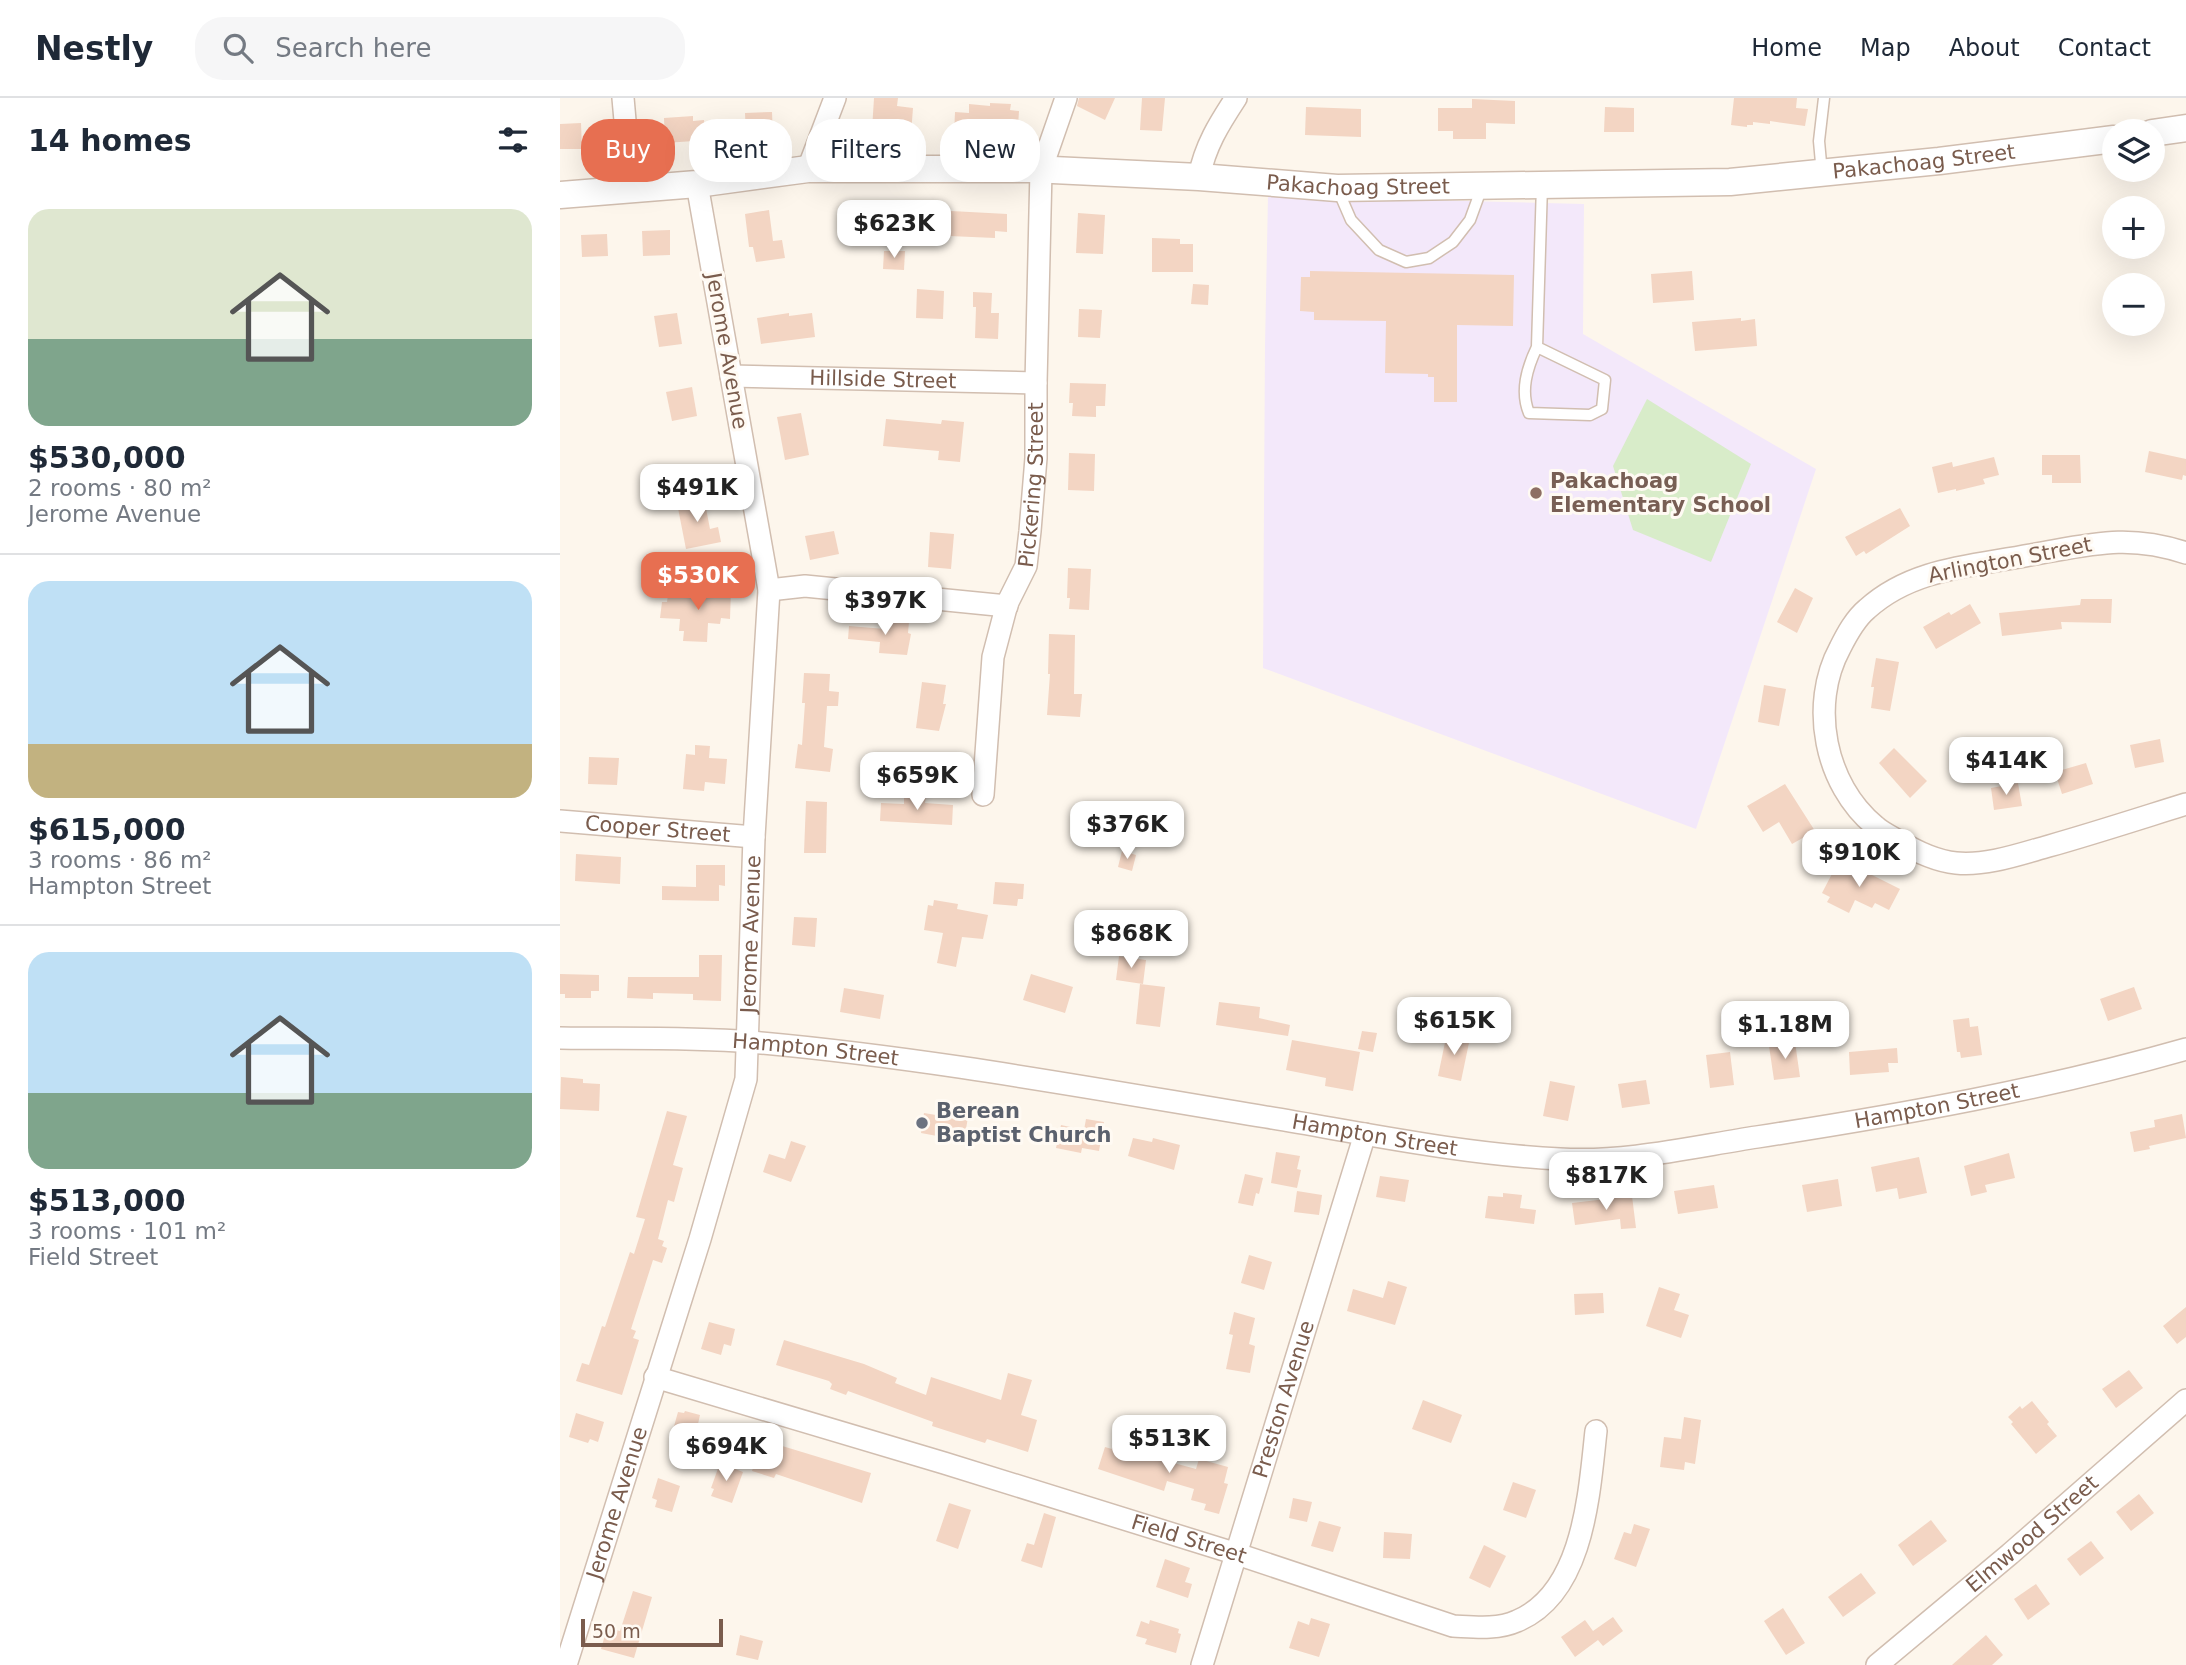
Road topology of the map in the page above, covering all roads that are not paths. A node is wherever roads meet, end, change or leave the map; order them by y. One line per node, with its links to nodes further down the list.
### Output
1 (623, 98): 18 (street)
2 (835, 98): 6 (street)
3 (1066, 98): 12 (street, Pickering Street)
4 (1236, 98): 14 (street)
5 (1824, 98): 13 (lane)
6 (827, 119)
7 (2186, 128): 8 (street)
8 (2165, 131)
9 (2102, 140): 13 (street, Pakachoag Street)
10 (806, 169): 15 (street, Pakachoag Street)
11 (926, 170): 12 (street, Pakachoag Street)
12 (1041, 170): 14 (street, Pakachoag Street); 23 (street, Pickering Street)
13 (1822, 174): 16 (street, Pakachoag Street)
14 (1199, 177): 19 (street, Pakachoag Street)
15 (698, 184): 18 (street, Pakachoag Street); 22 (street, Jerome Avenue)
16 (1542, 185): 17 (street, Pakachoag Street); 21 (lane)
17 (1482, 186): 19 (street, Pakachoag Street); 19 (lane)
18 (631, 188): 20 (street, Pakachoag Street)
19 (1337, 188)
20 (560, 195)
21 (1537, 347): 21 (lane)
22 (731, 376): 23 (street, Hillside Street); 25 (street, Jerome Avenue)
23 (1036, 383): 26 (street, Pickering Street)
24 (2186, 553): 28 (street, Arlington Street)
25 (769, 590): 26 (street); 30 (street, Jerome Avenue)
26 (1007, 606): 27 (street, Pickering Street)
27 (983, 795)
28 (2186, 804)
29 (560, 821): 30 (street, Cooper Street)
30 (754, 837): 32 (street, Jerome Avenue)
31 (560, 1038): 32 (street, Hampton Street)
32 (748, 1042): 34 (street, Hampton Street); 35 (street, Jerome Avenue)
33 (2186, 1049): 34 (street, Hampton Street)
34 (1365, 1134): 38 (street, Preston Avenue)
35 (655, 1377): 38 (street, Field Street); 39 (street, Jerome Avenue)
36 (2186, 1400): 41 (street, Elmwood Street)
37 (1596, 1432): 38 (street, Field Street)
38 (1237, 1554): 40 (street, Preston Avenue)
39 (566, 1665)
40 (1202, 1665)
41 (1877, 1665)

